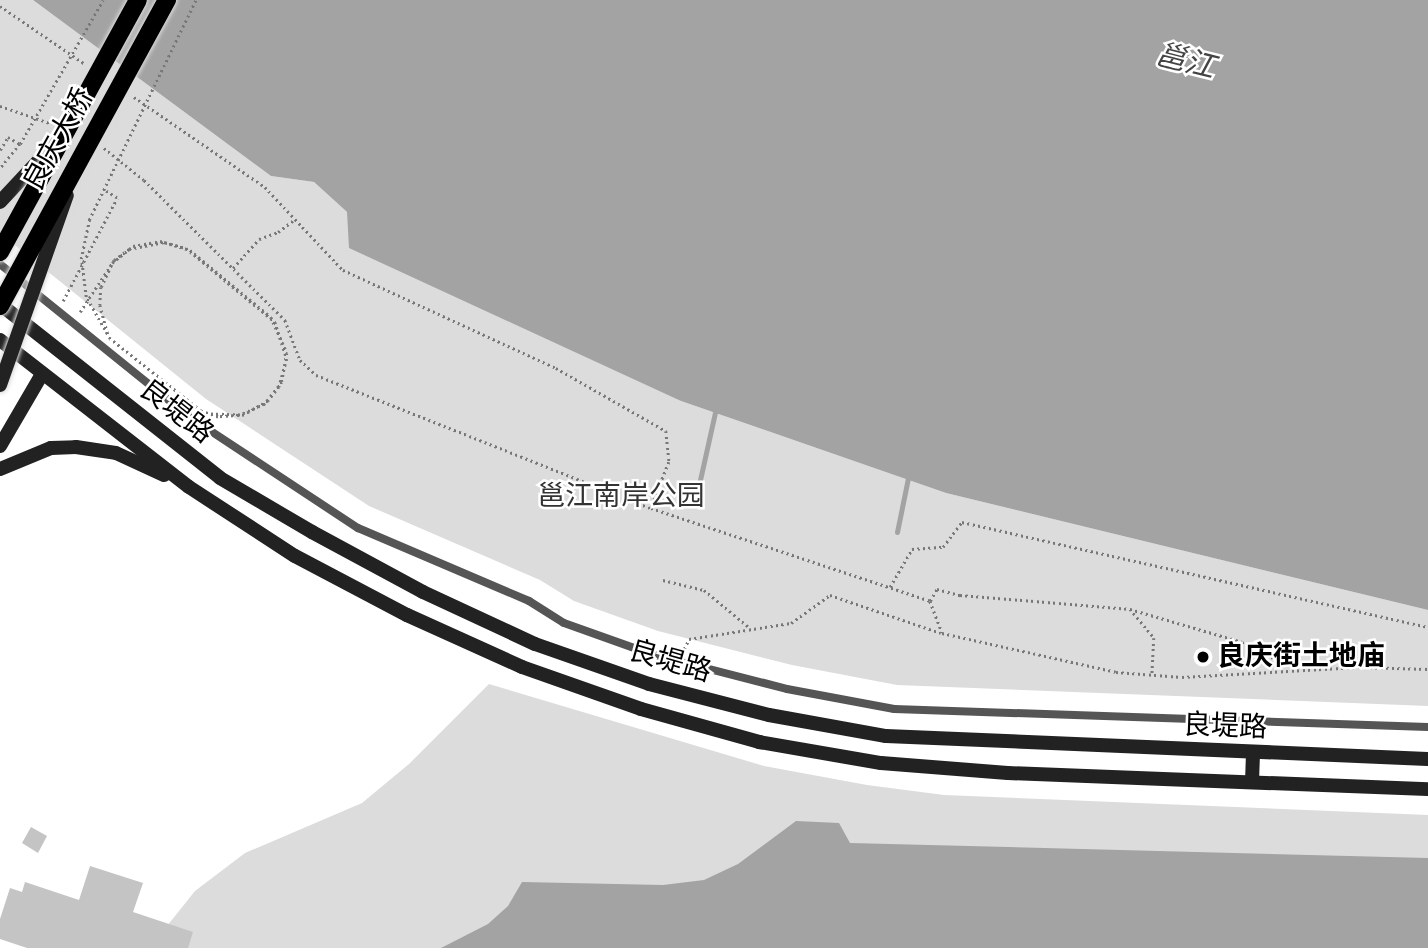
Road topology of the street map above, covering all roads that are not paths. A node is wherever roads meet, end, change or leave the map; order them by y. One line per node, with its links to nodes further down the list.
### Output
1 (138, 0): 3 (main road, 良庆大桥, bridge)
2 (167, 0): 4 (main road, 良庆大桥, bridge)
3 (62, 132): 5 (main road); 6 (main road, 良庆大桥, bridge)
4 (89, 147): 8 (main road, 良庆大桥, bridge); 11 (main road, bridge)
5 (0, 202)
6 (0, 252)
7 (0, 264): 15 (lane)
8 (0, 305): 16 (main road, 良堤路)
9 (0, 340): 10 (main road, 良堤路)
10 (42, 374): 12 (main road); 14 (main road, 良堤路)
11 (0, 386)
12 (0, 446)
13 (0, 469): 14 (main road)
14 (189, 487): 18 (main road, 良堤路)
15 (1428, 727)
16 (1253, 753): 17 (main road, 良堤路); 18 (main road)
17 (1428, 759)
18 (1252, 782): 19 (main road, 良堤路)
19 (1428, 789)

